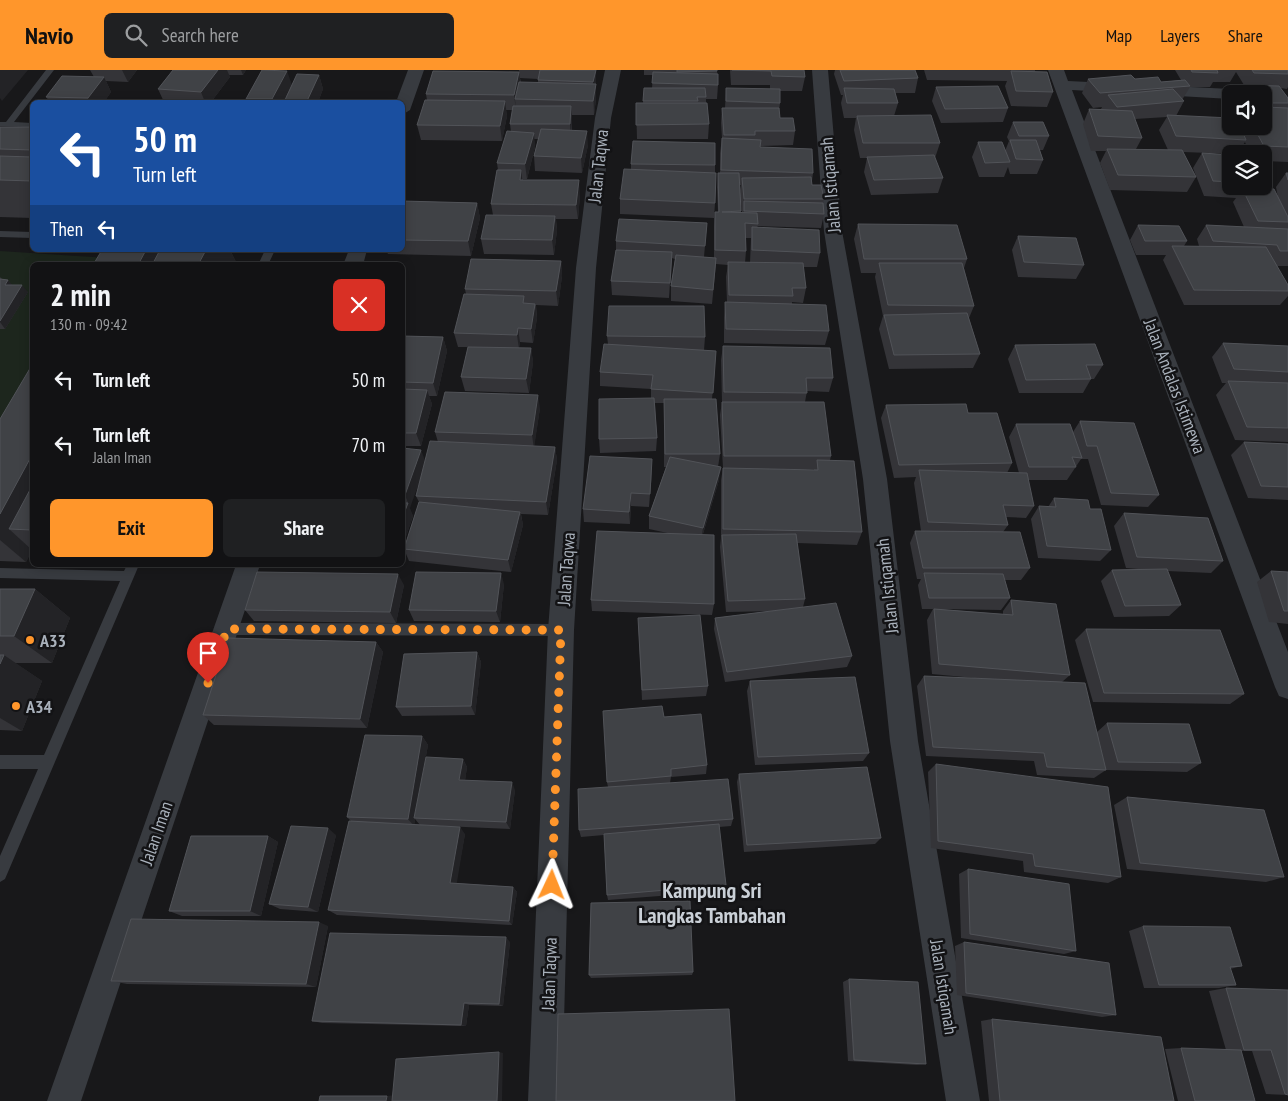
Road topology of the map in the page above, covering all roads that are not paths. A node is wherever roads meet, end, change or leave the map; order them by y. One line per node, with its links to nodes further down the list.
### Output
1 (50, 70): 8 (lane)
2 (416, 70): 7 (street)
3 (613, 70): 16 (street, Jalan Taqwa)
4 (820, 70): 24 (street, Jalan Istiqamah)
5 (1059, 78): 6 (street); 17 (street, Jalan Andalas Istimewa)
6 (1222, 93)
7 (405, 101)
8 (4, 124): 9 (lane)
9 (30, 125)
10 (0, 234): 11 (lane)
11 (30, 235)
12 (247, 567): 15 (street, Jalan Iman)
13 (130, 571): 14 (lane); 19 (lane)
14 (0, 574)
15 (227, 629): 16 (lane); 22 (street, Jalan Iman)
16 (561, 630): 23 (street, Jalan Taqwa)
17 (1288, 687)
18 (0, 762): 19 (lane)
19 (47, 762): 20 (lane)
20 (5, 847): 21 (lane)
21 (0, 874)
22 (64, 1101)
23 (545, 1101)
24 (963, 1101)

